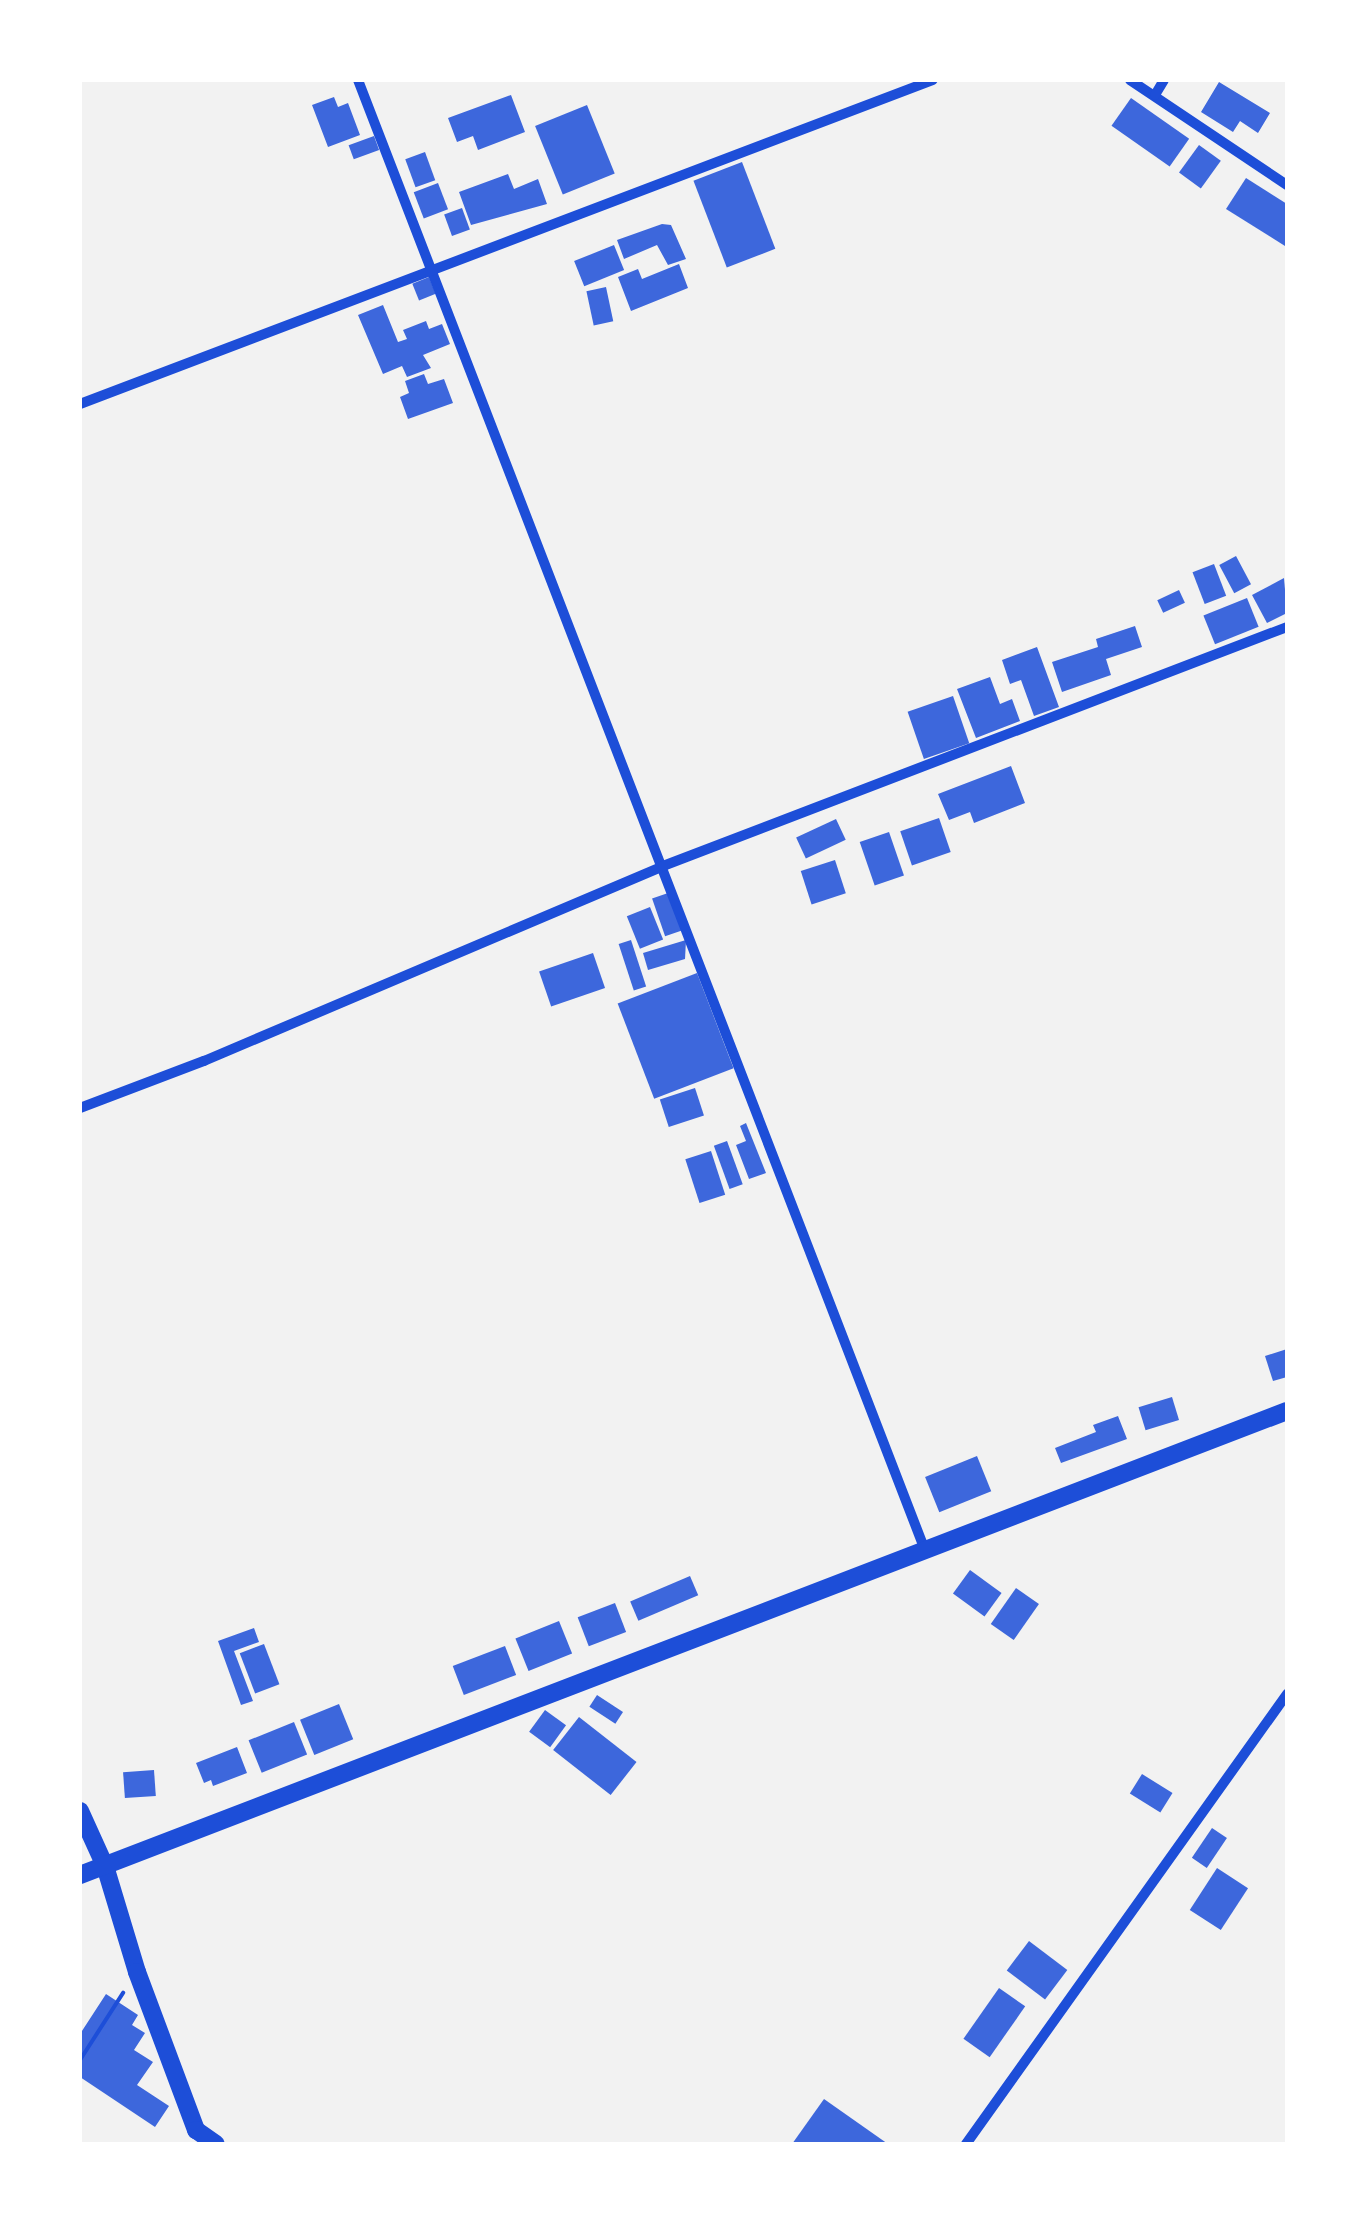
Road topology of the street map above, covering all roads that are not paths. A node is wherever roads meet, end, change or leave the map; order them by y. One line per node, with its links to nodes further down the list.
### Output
1 (358, 80): 7 (street)
2 (934, 80): 7 (street)
3 (1130, 80): 5 (street)
4 (1164, 80): 5 (street)
5 (1155, 95): 6 (street)
6 (1287, 185)
7 (432, 272): 8 (street); 10 (street)
8 (80, 404)
9 (1287, 627): 10 (street)
10 (663, 866): 11 (street); 13 (street)
11 (80, 1108)
12 (1287, 1411): 13 (main road)
13 (924, 1550): 16 (main road)
14 (1287, 1694): 19 (street)
15 (80, 1812): 16 (main road)
16 (105, 1866): 17 (main road); 18 (main road)
17 (80, 1876)
18 (216, 2144)
19 (966, 2144)

